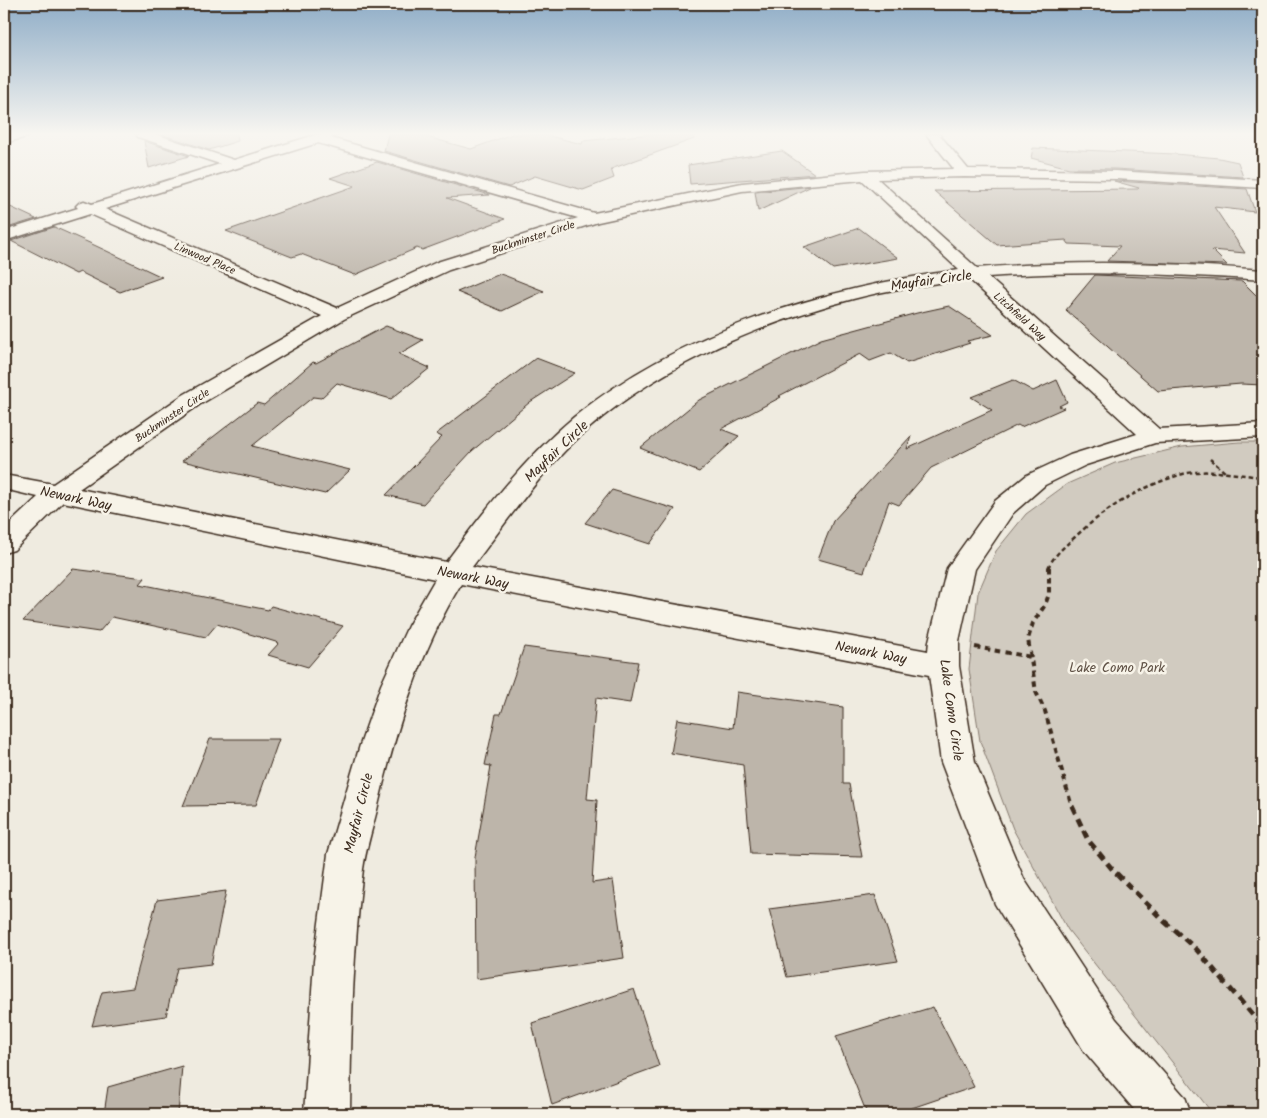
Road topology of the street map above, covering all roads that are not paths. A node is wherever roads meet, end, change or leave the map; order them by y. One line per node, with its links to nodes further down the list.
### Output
1 (121, 186): 6 (street)
2 (166, 186): 7 (street)
3 (488, 186): 8 (street)
4 (750, 186): 8 (street, Buckminster Circle)
5 (877, 186): 11 (street, Litchfield Way)
6 (72, 201): 7 (street, Linwood Place); 9 (street)
7 (91, 209): 10 (street); 13 (street, Linwood Place)
8 (594, 218): 13 (street, Buckminster Circle)
9 (4, 222)
10 (4, 236)
11 (974, 274): 12 (street, Mayfair Circle); 15 (street, Litchfield Way); 19 (street, Mayfair Circle)
12 (1263, 275)
13 (338, 314): 17 (street, Buckminster Circle)
14 (1263, 430): 15 (street, Lake Como Circle)
15 (1153, 436): 20 (street, Lake Como Circle)
16 (4, 482): 17 (street, Newark Way)
17 (56, 494): 18 (street, Buckminster Circle); 19 (street, Newark Way)
18 (4, 544)
19 (453, 573): 20 (street, Newark Way); 21 (street, Mayfair Circle)
20 (944, 666): 22 (street, Lake Como Circle)
21 (327, 1114)
22 (1168, 1114)

